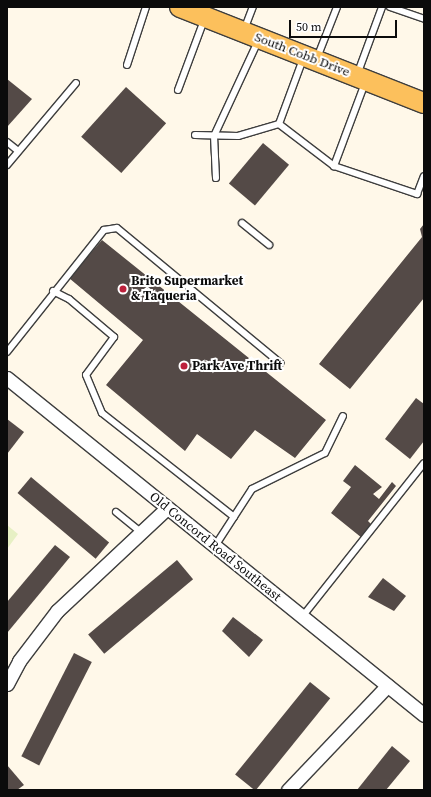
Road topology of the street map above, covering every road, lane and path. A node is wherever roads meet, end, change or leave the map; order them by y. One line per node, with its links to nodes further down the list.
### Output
1 (146, 7): 10 (lane)
2 (253, 7): 8 (lane)
3 (337, 7): 9 (lane)
4 (382, 7): 11 (lane)
5 (390, 7): 7 (lane)
6 (194, 11): 8 (main road, South Cobb Drive); 13 (lane)
7 (424, 19)
8 (251, 35): 9 (main road, South Cobb Drive); 17 (lane)
9 (310, 58): 11 (main road, South Cobb Drive); 15 (lane)
10 (127, 65)
11 (361, 78): 14 (main road, South Cobb Drive); 21 (lane)
12 (76, 83): 19 (lane)
13 (178, 90)
14 (423, 100)
15 (279, 124): 17 (lane); 21 (lane)
16 (195, 135): 17 (lane)
17 (214, 136): 23 (lane)
18 (7, 142): 19 (lane)
19 (17, 150): 20 (lane)
20 (7, 165)
21 (334, 166): 22 (lane)
22 (424, 176)
23 (216, 178)
24 (242, 223): 25 (lane)
25 (269, 245)
26 (53, 291): 27 (lane); 28 (lane); 34 (lane)
27 (7, 352)
28 (280, 363)
29 (7, 378): 32 (street, Old Concord Road Southeast)
30 (343, 416): 34 (lane)
31 (424, 463): 37 (lane)
32 (167, 508): 35 (street); 36 (street, Old Concord Road Southeast)
33 (116, 512): 35 (lane)
34 (234, 517): 36 (lane)
35 (141, 532): 38 (street)
36 (215, 546): 37 (street, Old Concord Road Southeast)
37 (302, 617): 39 (street, Old Concord Road Southeast)
38 (7, 684)
39 (387, 686): 40 (street, Old Concord Road Southeast); 41 (street)
40 (424, 715)
41 (288, 790)

